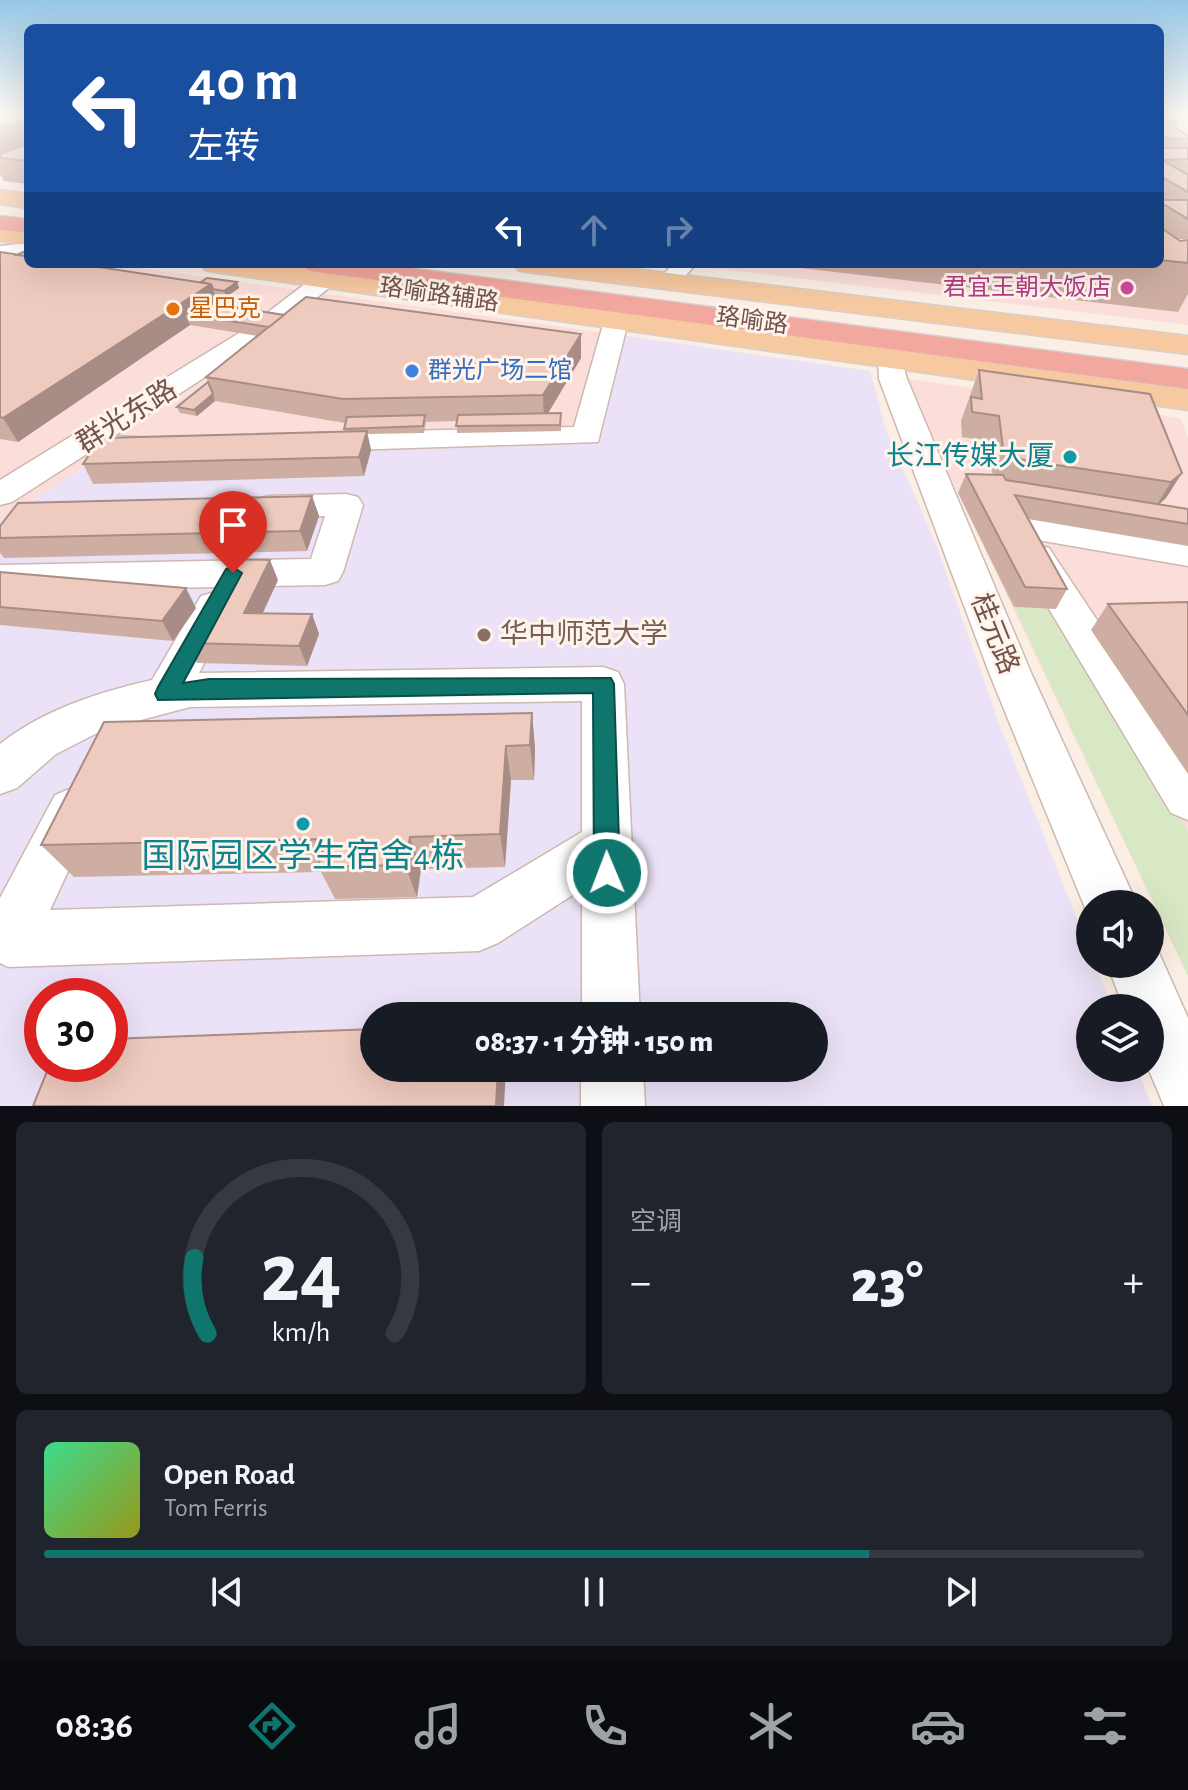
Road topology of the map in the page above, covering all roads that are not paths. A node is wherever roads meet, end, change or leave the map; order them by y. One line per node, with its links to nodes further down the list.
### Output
1 (0, 197): 2 (main road)
2 (24, 200)
3 (0, 213): 4 (highway)
4 (24, 216)
5 (0, 223): 6 (highway)
6 (24, 226)
7 (0, 234): 8 (main road)
8 (24, 237)
9 (24, 249): 10 (street)
10 (0, 252)
11 (268, 268): 14 (main road, 珞喻路辅路)
12 (434, 268): 18 (highway, 珞喻路)
13 (587, 268): 15 (main road, 珞喻路辅路)
14 (321, 272): 16 (main road, 珞喻路辅路); 19 (highway, 珞喻路); 27 (street, 群光东路)
15 (663, 273): 18 (highway); 21 (main road, 珞喻路辅路)
16 (540, 310): 17 (highway)
17 (618, 317): 19 (highway); 22 (main road); 25 (street)
18 (820, 317): 20 (highway, 珞喻路)
19 (759, 321): 23 (highway, 珞喻路)
20 (1036, 343): 21 (highway); 23 (highway, 珞喻路)
21 (1188, 347)
22 (891, 359): 24 (main road); 39 (street, 桂元路)
23 (1181, 376)
24 (1188, 400)
25 (293, 442)
26 (169, 445): 27 (street)
27 (80, 446): 29 (street, 群光东路)
28 (0, 469): 29 (street)
29 (33, 476): 31 (street, 群光东路)
30 (235, 507): 33 (street)
31 (20, 510)
32 (1188, 554): 37 (street)
33 (233, 573): 34 (street); 35 (street)
34 (0, 578)
35 (145, 700): 36 (street); 38 (street); 38 (street)
36 (0, 773)
37 (1188, 798)
38 (607, 844): 41 (street)
39 (1105, 890)
40 (1141, 978): 43 (street)
41 (611, 1002)
42 (612, 1082): 44 (street)
43 (1188, 1089)
44 (613, 1106)

